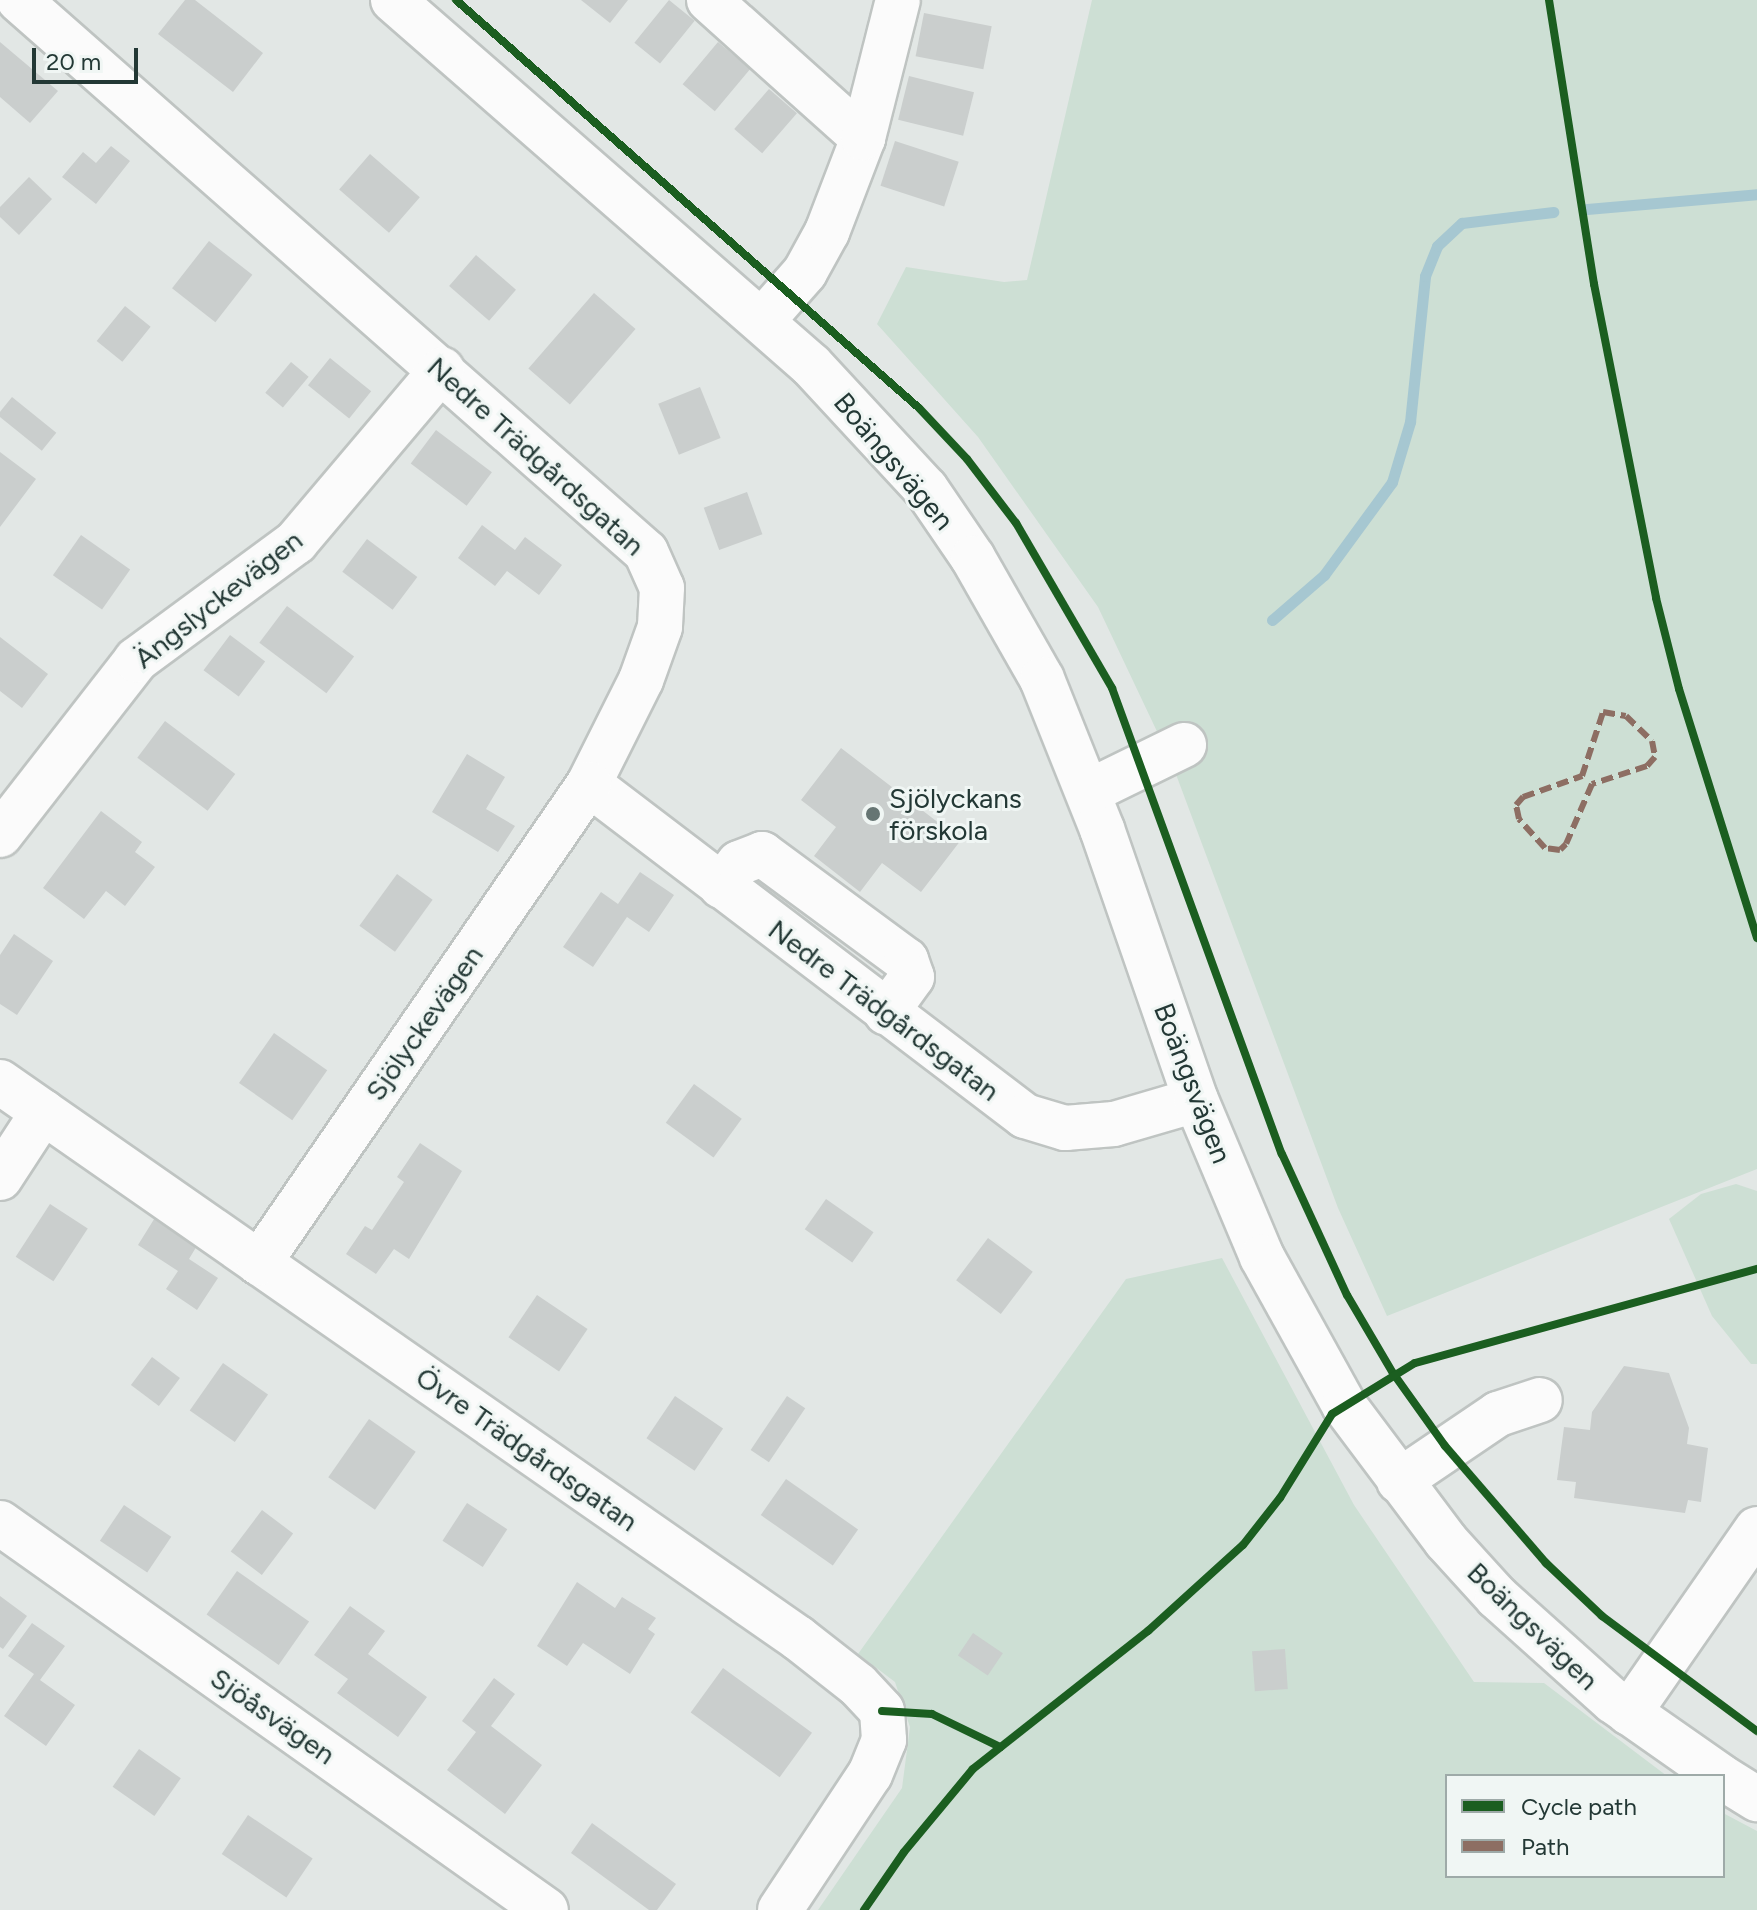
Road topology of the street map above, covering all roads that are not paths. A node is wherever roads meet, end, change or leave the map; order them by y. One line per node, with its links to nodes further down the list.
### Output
1 (19, 0): 7 (street, Nedre Trädgårdsgatan)
2 (393, 0): 6 (street, Boängsvägen)
3 (709, 0): 5 (street)
4 (898, 0): 5 (street)
5 (863, 138): 6 (street)
6 (762, 321): 10 (street, Boängsvägen)
7 (442, 369): 9 (street, Nedre Trädgårdsgatan); 11 (street, Ängslyckevägen)
8 (1184, 745): 10 (street)
9 (589, 784): 13 (street, Nedre Trädgårdsgatan); 16 (street, Sjölyckevägen)
10 (1088, 792): 13 (street, Boängsvägen)
11 (0, 835)
12 (0, 1082): 14 (street, Övre Trädgårdsgatan)
13 (1196, 1100): 18 (street, Boängsvägen)
14 (43, 1112): 15 (street); 16 (street, Övre Trädgårdsgatan)
15 (0, 1178)
16 (259, 1263): 25 (street, Övre Trädgårdsgatan)
17 (1540, 1400): 18 (street)
18 (1399, 1481): 21 (street, Boängsvägen)
19 (0, 1523): 26 (street, Sjöåsvägen)
20 (1757, 1529): 21 (street)
21 (1629, 1713): 22 (street, Boängsvägen)
22 (1718, 1774)
23 (1725, 1779): 24 (street, Boängsvägen)
24 (1757, 1799)
25 (788, 1898)
26 (546, 1910)

